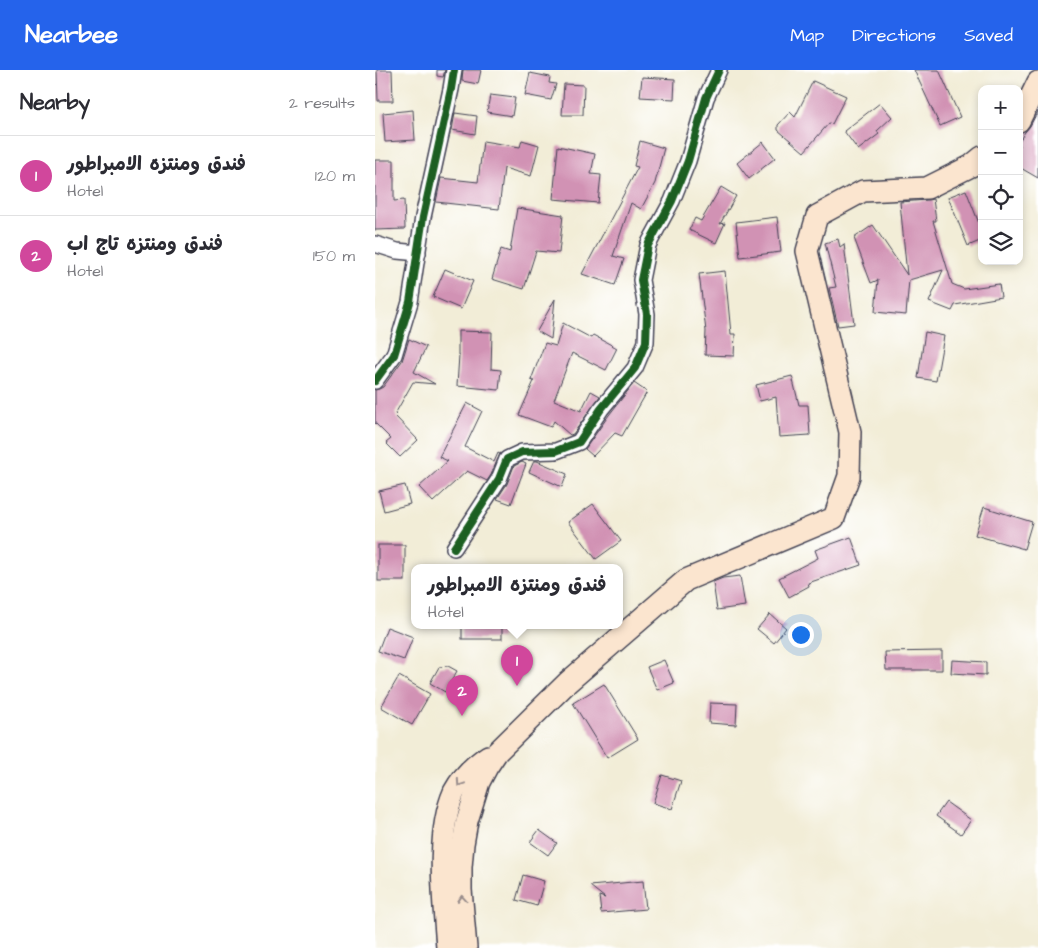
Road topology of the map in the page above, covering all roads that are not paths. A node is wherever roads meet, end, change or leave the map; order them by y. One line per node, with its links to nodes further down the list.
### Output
1 (454, 70): 7 (street)
2 (719, 70): 9 (street)
3 (1038, 82): 4 (main road)
4 (1023, 113)
5 (978, 160): 10 (main road)
6 (375, 244): 7 (street)
7 (419, 253): 8 (street)
8 (375, 381)
9 (454, 548)
10 (497, 752): 11 (main road, one-way to 11); 12 (main road, one-way to 10)
11 (447, 948)
12 (466, 948)

